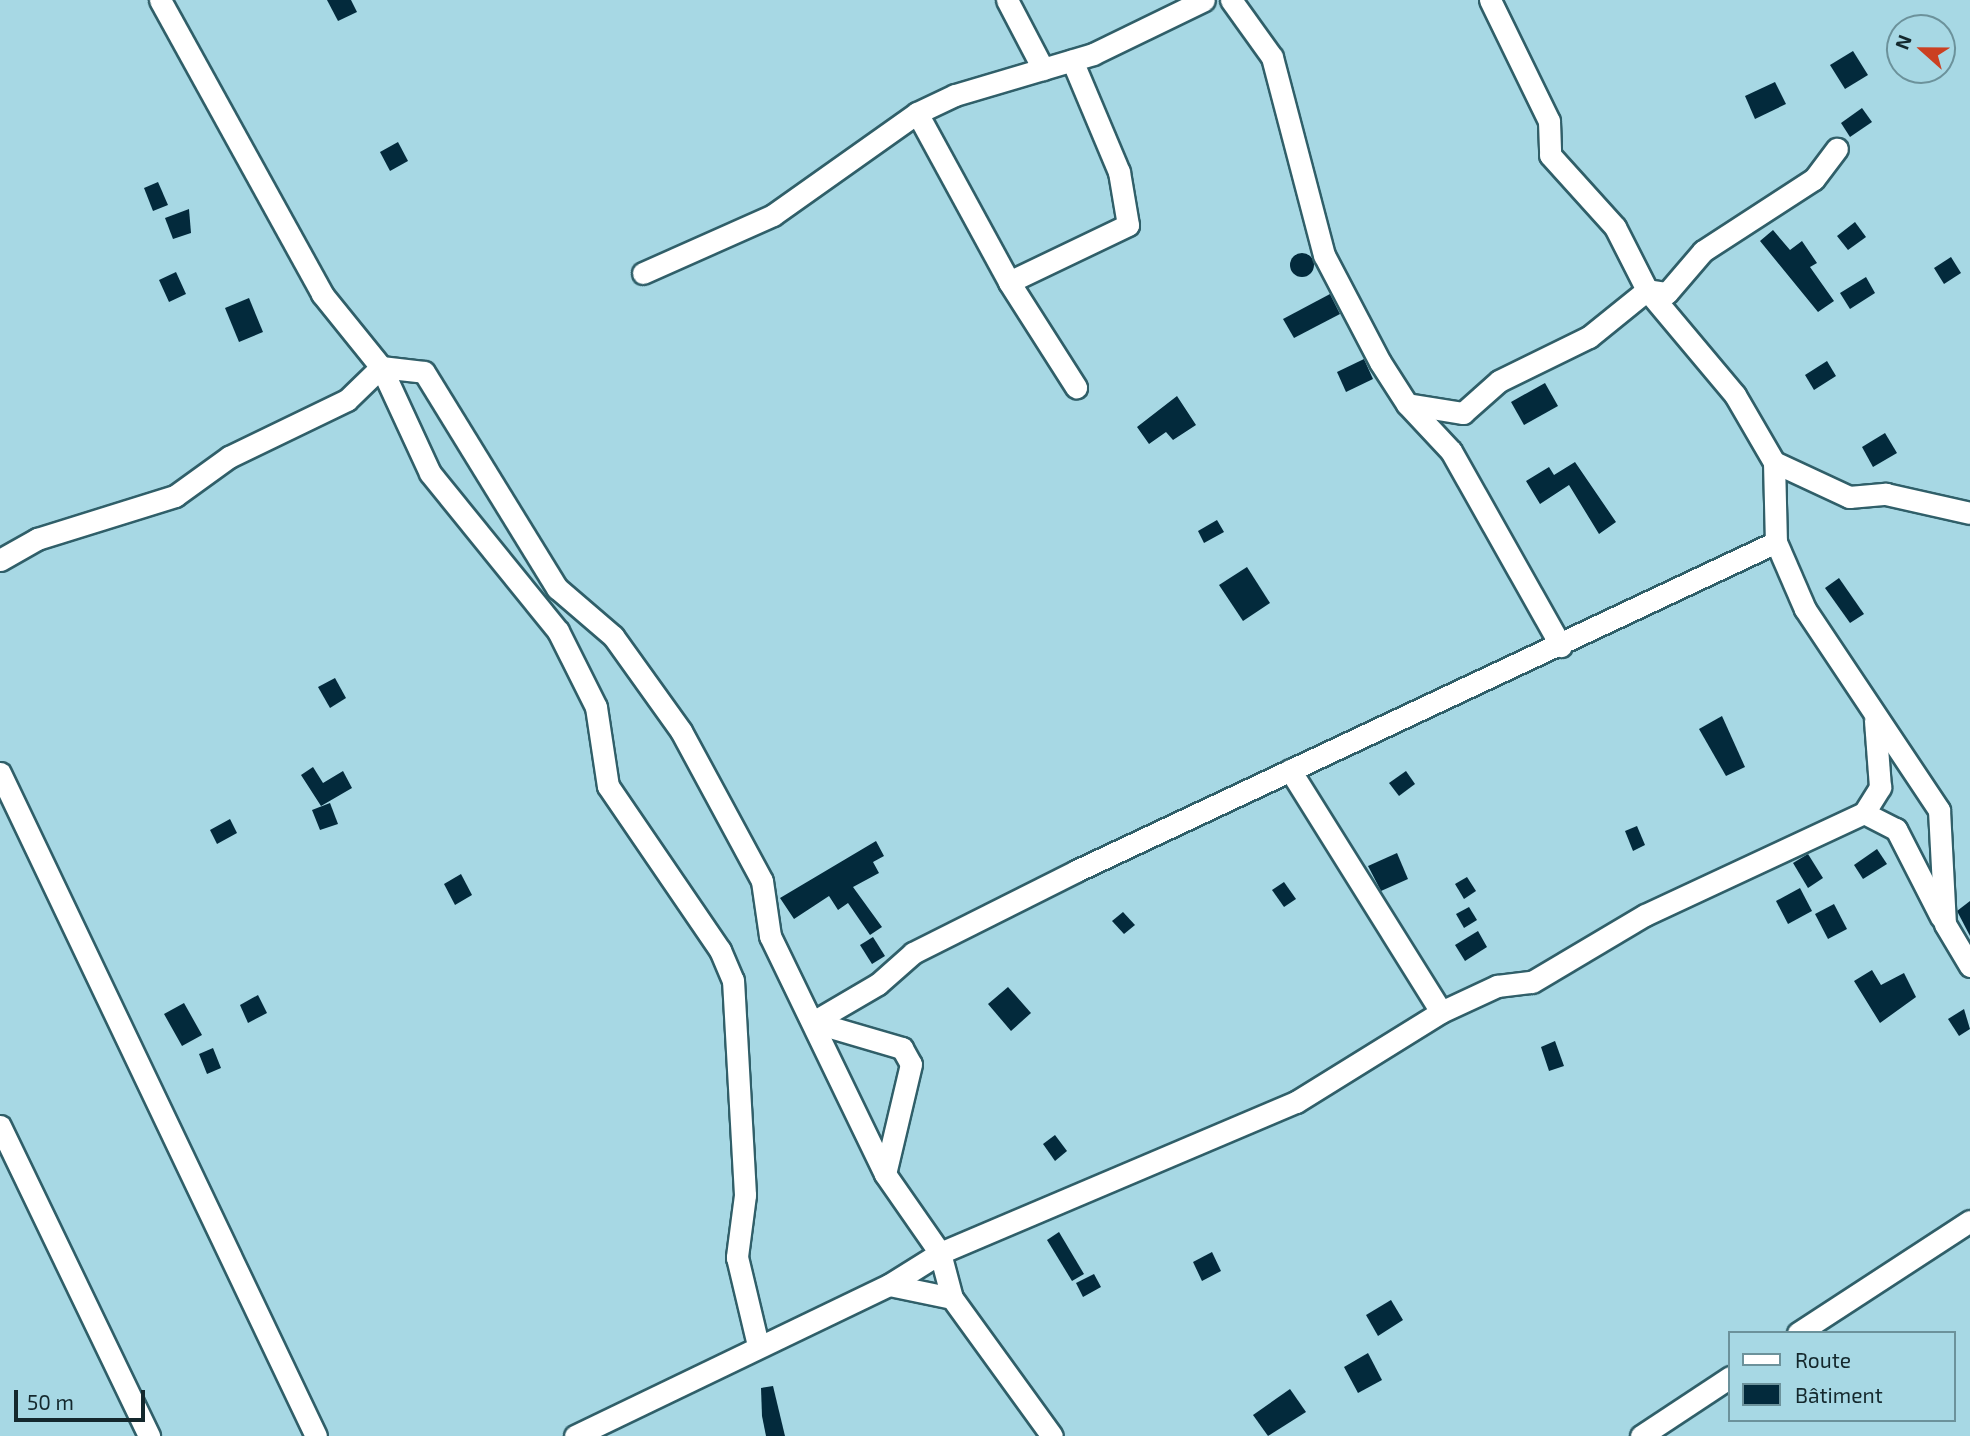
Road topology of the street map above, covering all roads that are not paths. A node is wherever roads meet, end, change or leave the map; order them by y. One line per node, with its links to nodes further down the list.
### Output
1 (160, 0): 13 (street)
2 (1007, 0): 7 (street)
3 (1204, 0): 6 (street)
4 (1231, 0): 15 (street)
5 (1490, 0): 12 (street)
6 (1072, 60): 7 (street); 11 (street)
7 (1043, 69): 8 (street)
8 (917, 113): 10 (street); 11 (street)
9 (1837, 149): 12 (street)
10 (643, 273)
11 (1009, 282): 14 (street)
12 (1647, 289): 15 (street); 16 (street)
13 (381, 366): 19 (street); 20 (street); 21 (street)
14 (1076, 387)
15 (1407, 404): 22 (street)
16 (1774, 462): 17 (street); 18 (street)
17 (1970, 513)
18 (1776, 542): 22 (street); 23 (street)
19 (0, 560)
20 (557, 588): 21 (street); 30 (street)
21 (558, 631): 38 (street)
22 (1561, 646): 24 (street)
23 (1875, 720): 26 (street); 27 (street)
24 (1290, 770): 29 (street); 30 (street)
25 (0, 773): 41 (street)
26 (1864, 813): 27 (street); 29 (street)
27 (1945, 924): 28 (street)
28 (1970, 966)
29 (1441, 1012): 34 (street)
30 (813, 1022): 32 (street); 32 (street)
31 (0, 1126): 40 (street)
32 (885, 1174): 34 (street)
33 (1970, 1221): 37 (street)
34 (940, 1252): 35 (street); 36 (street)
35 (888, 1284): 36 (street); 38 (street)
36 (952, 1298): 43 (street)
37 (1801, 1331)
38 (758, 1345): 42 (street)
39 (1728, 1378): 44 (street)
40 (149, 1436)
41 (316, 1436)
42 (575, 1436)
43 (1052, 1436)
44 (1642, 1436)

